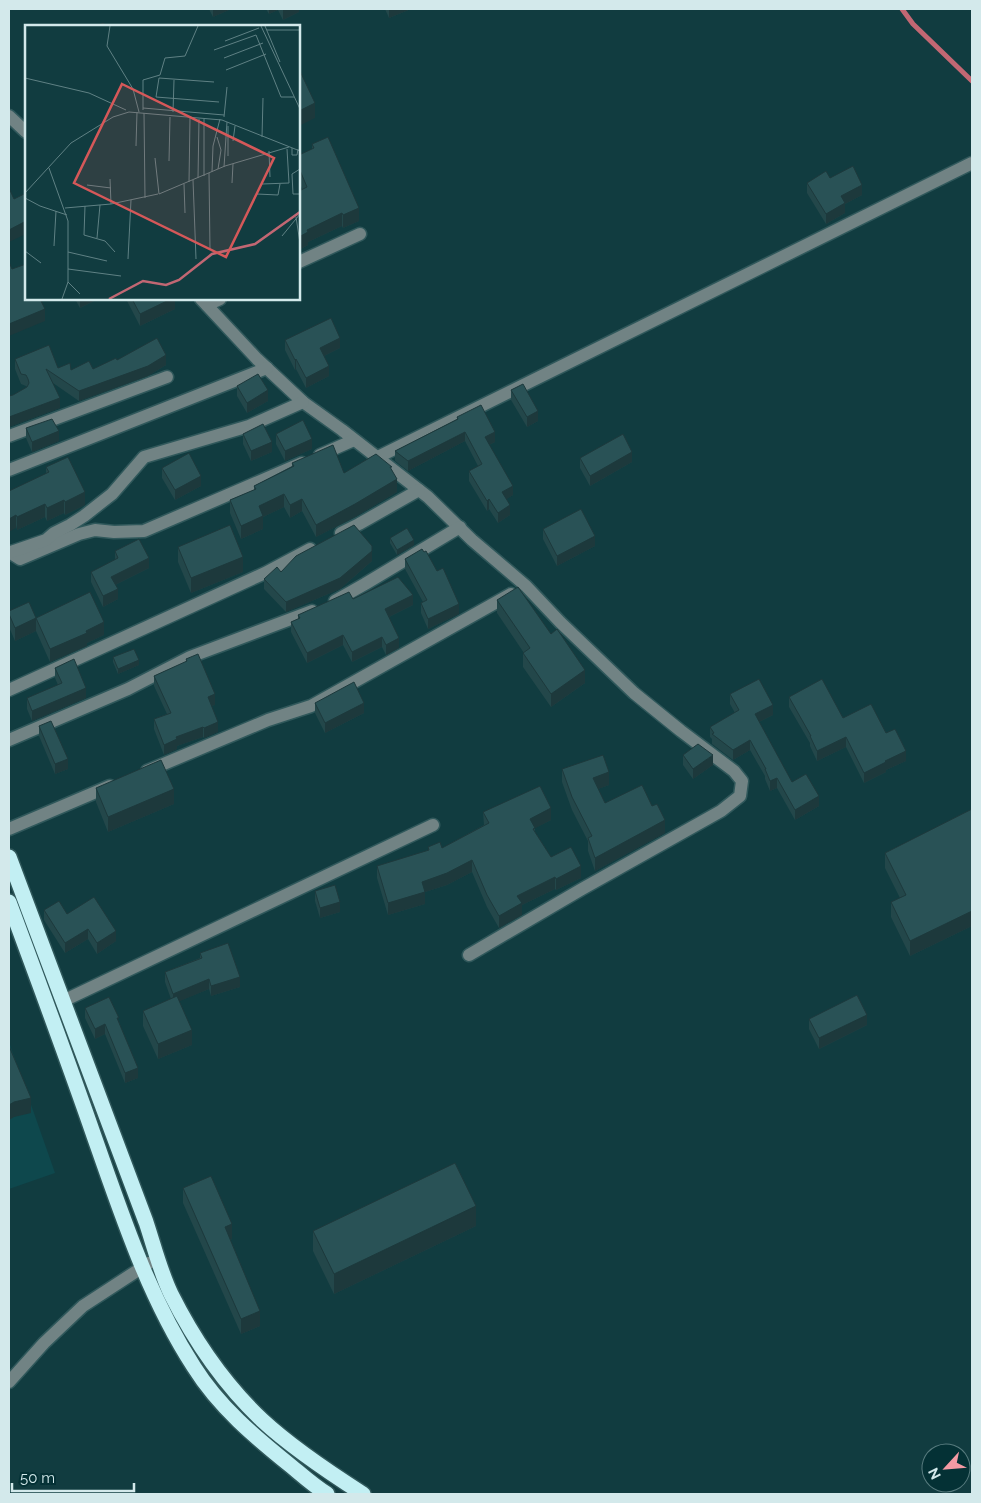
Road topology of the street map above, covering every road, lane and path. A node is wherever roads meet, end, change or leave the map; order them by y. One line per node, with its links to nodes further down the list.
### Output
1 (9, 116): 2 (street)
2 (25, 131)
3 (972, 163): 12 (street)
4 (360, 234): 5 (street)
5 (300, 262)
6 (204, 302): 7 (street)
7 (267, 368): 9 (street); 13 (street)
8 (167, 377): 10 (street)
9 (303, 402): 11 (street); 16 (street)
10 (9, 436)
11 (354, 440): 12 (street); 16 (street)
12 (376, 458): 14 (street)
13 (9, 470)
14 (419, 490): 15 (street); 18 (street)
15 (460, 527): 17 (street); 19 (street)
16 (10, 552)
17 (526, 586): 21 (street); 24 (street)
18 (9, 690)
19 (9, 740)
20 (433, 825): 25 (street)
21 (9, 828)
22 (9, 857): 25 (highway)
23 (9, 902): 27 (highway)
24 (469, 955)
25 (63, 1001): 26 (highway)
26 (158, 1258): 27 (street); 29 (highway)
27 (142, 1267): 28 (street); 30 (highway)
28 (9, 1382)
29 (357, 1493)
30 (327, 1494)

